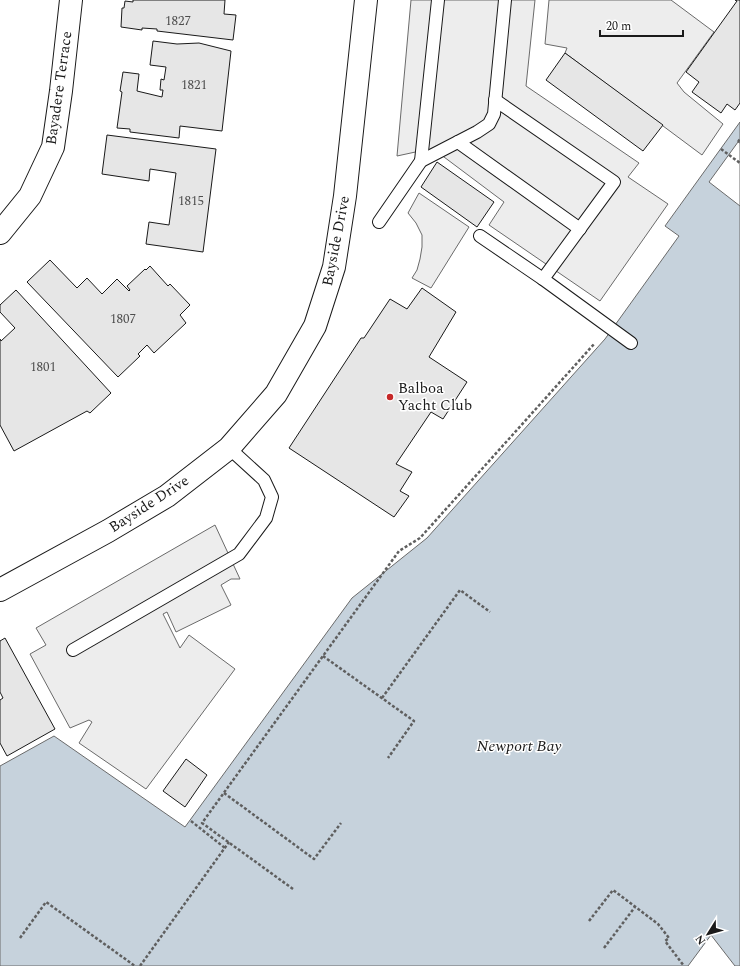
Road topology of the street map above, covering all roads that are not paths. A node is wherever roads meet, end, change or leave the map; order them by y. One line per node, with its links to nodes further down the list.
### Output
1 (71, 0): 10 (main road, Bayadere Terrace)
2 (366, 0): 14 (main road, Bayside Drive)
3 (438, 0): 7 (lane)
4 (505, 0): 5 (lane)
5 (495, 100): 6 (lane); 9 (lane)
6 (458, 142): 7 (lane); 9 (lane)
7 (421, 162): 8 (lane)
8 (378, 222)
9 (580, 229): 12 (lane)
10 (0, 233)
11 (480, 236): 12 (lane)
12 (543, 279): 13 (lane)
13 (631, 343)
14 (230, 448): 15 (main road, Bayside Drive); 16 (lane)
15 (0, 590)
16 (73, 650)

